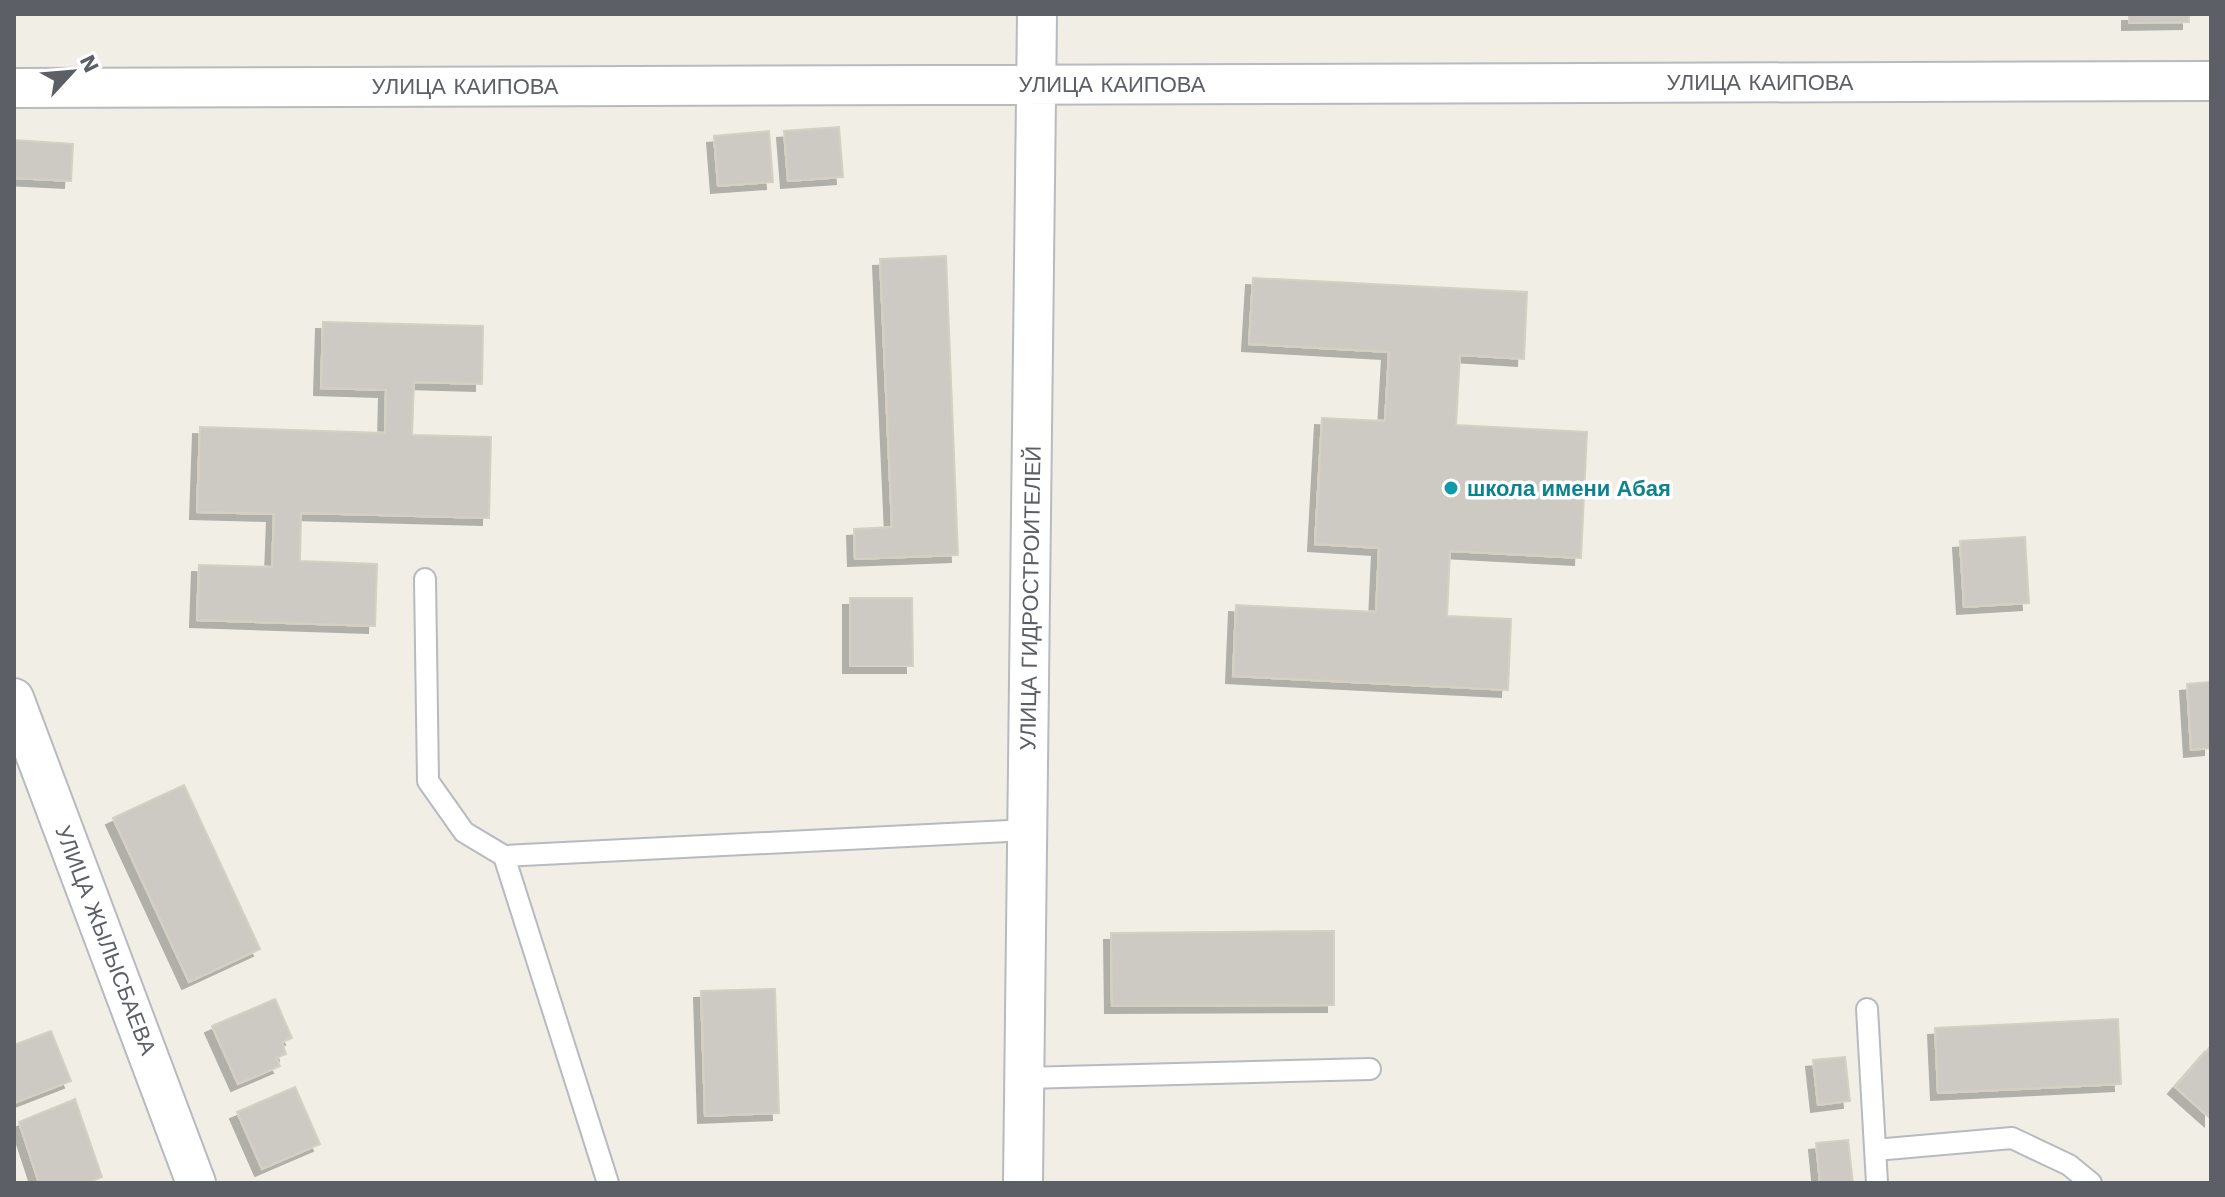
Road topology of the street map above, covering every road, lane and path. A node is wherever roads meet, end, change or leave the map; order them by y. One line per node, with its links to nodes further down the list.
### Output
1 (1037, 14): 3 (street, УЛИЦА ГИДРОСТРОИТЕЛЕЙ)
2 (2211, 81): 3 (street, УЛИЦА КАИПОВА)
3 (1036, 84): 4 (street, УЛИЦА КАИПОВА); 7 (street, УЛИЦА ГИДРОСТРОИТЕЛЕЙ)
4 (14, 88)
5 (425, 579): 8 (lane)
6 (14, 698): 13 (street, УЛИЦА ЖЫЛЫСБАЕВА)
7 (1027, 830): 8 (lane); 11 (street, УЛИЦА ГИДРОСТРОИТЕЛЕЙ)
8 (504, 856): 14 (lane)
9 (1867, 1009): 12 (lane)
10 (1370, 1069): 11 (lane)
11 (1024, 1078): 15 (street, УЛИЦА ГИДРОСТРОИТЕЛЕЙ)
12 (1875, 1150): 16 (lane); 17 (lane)
13 (196, 1183)
14 (608, 1183)
15 (1023, 1183)
16 (1877, 1183)
17 (2091, 1183)

